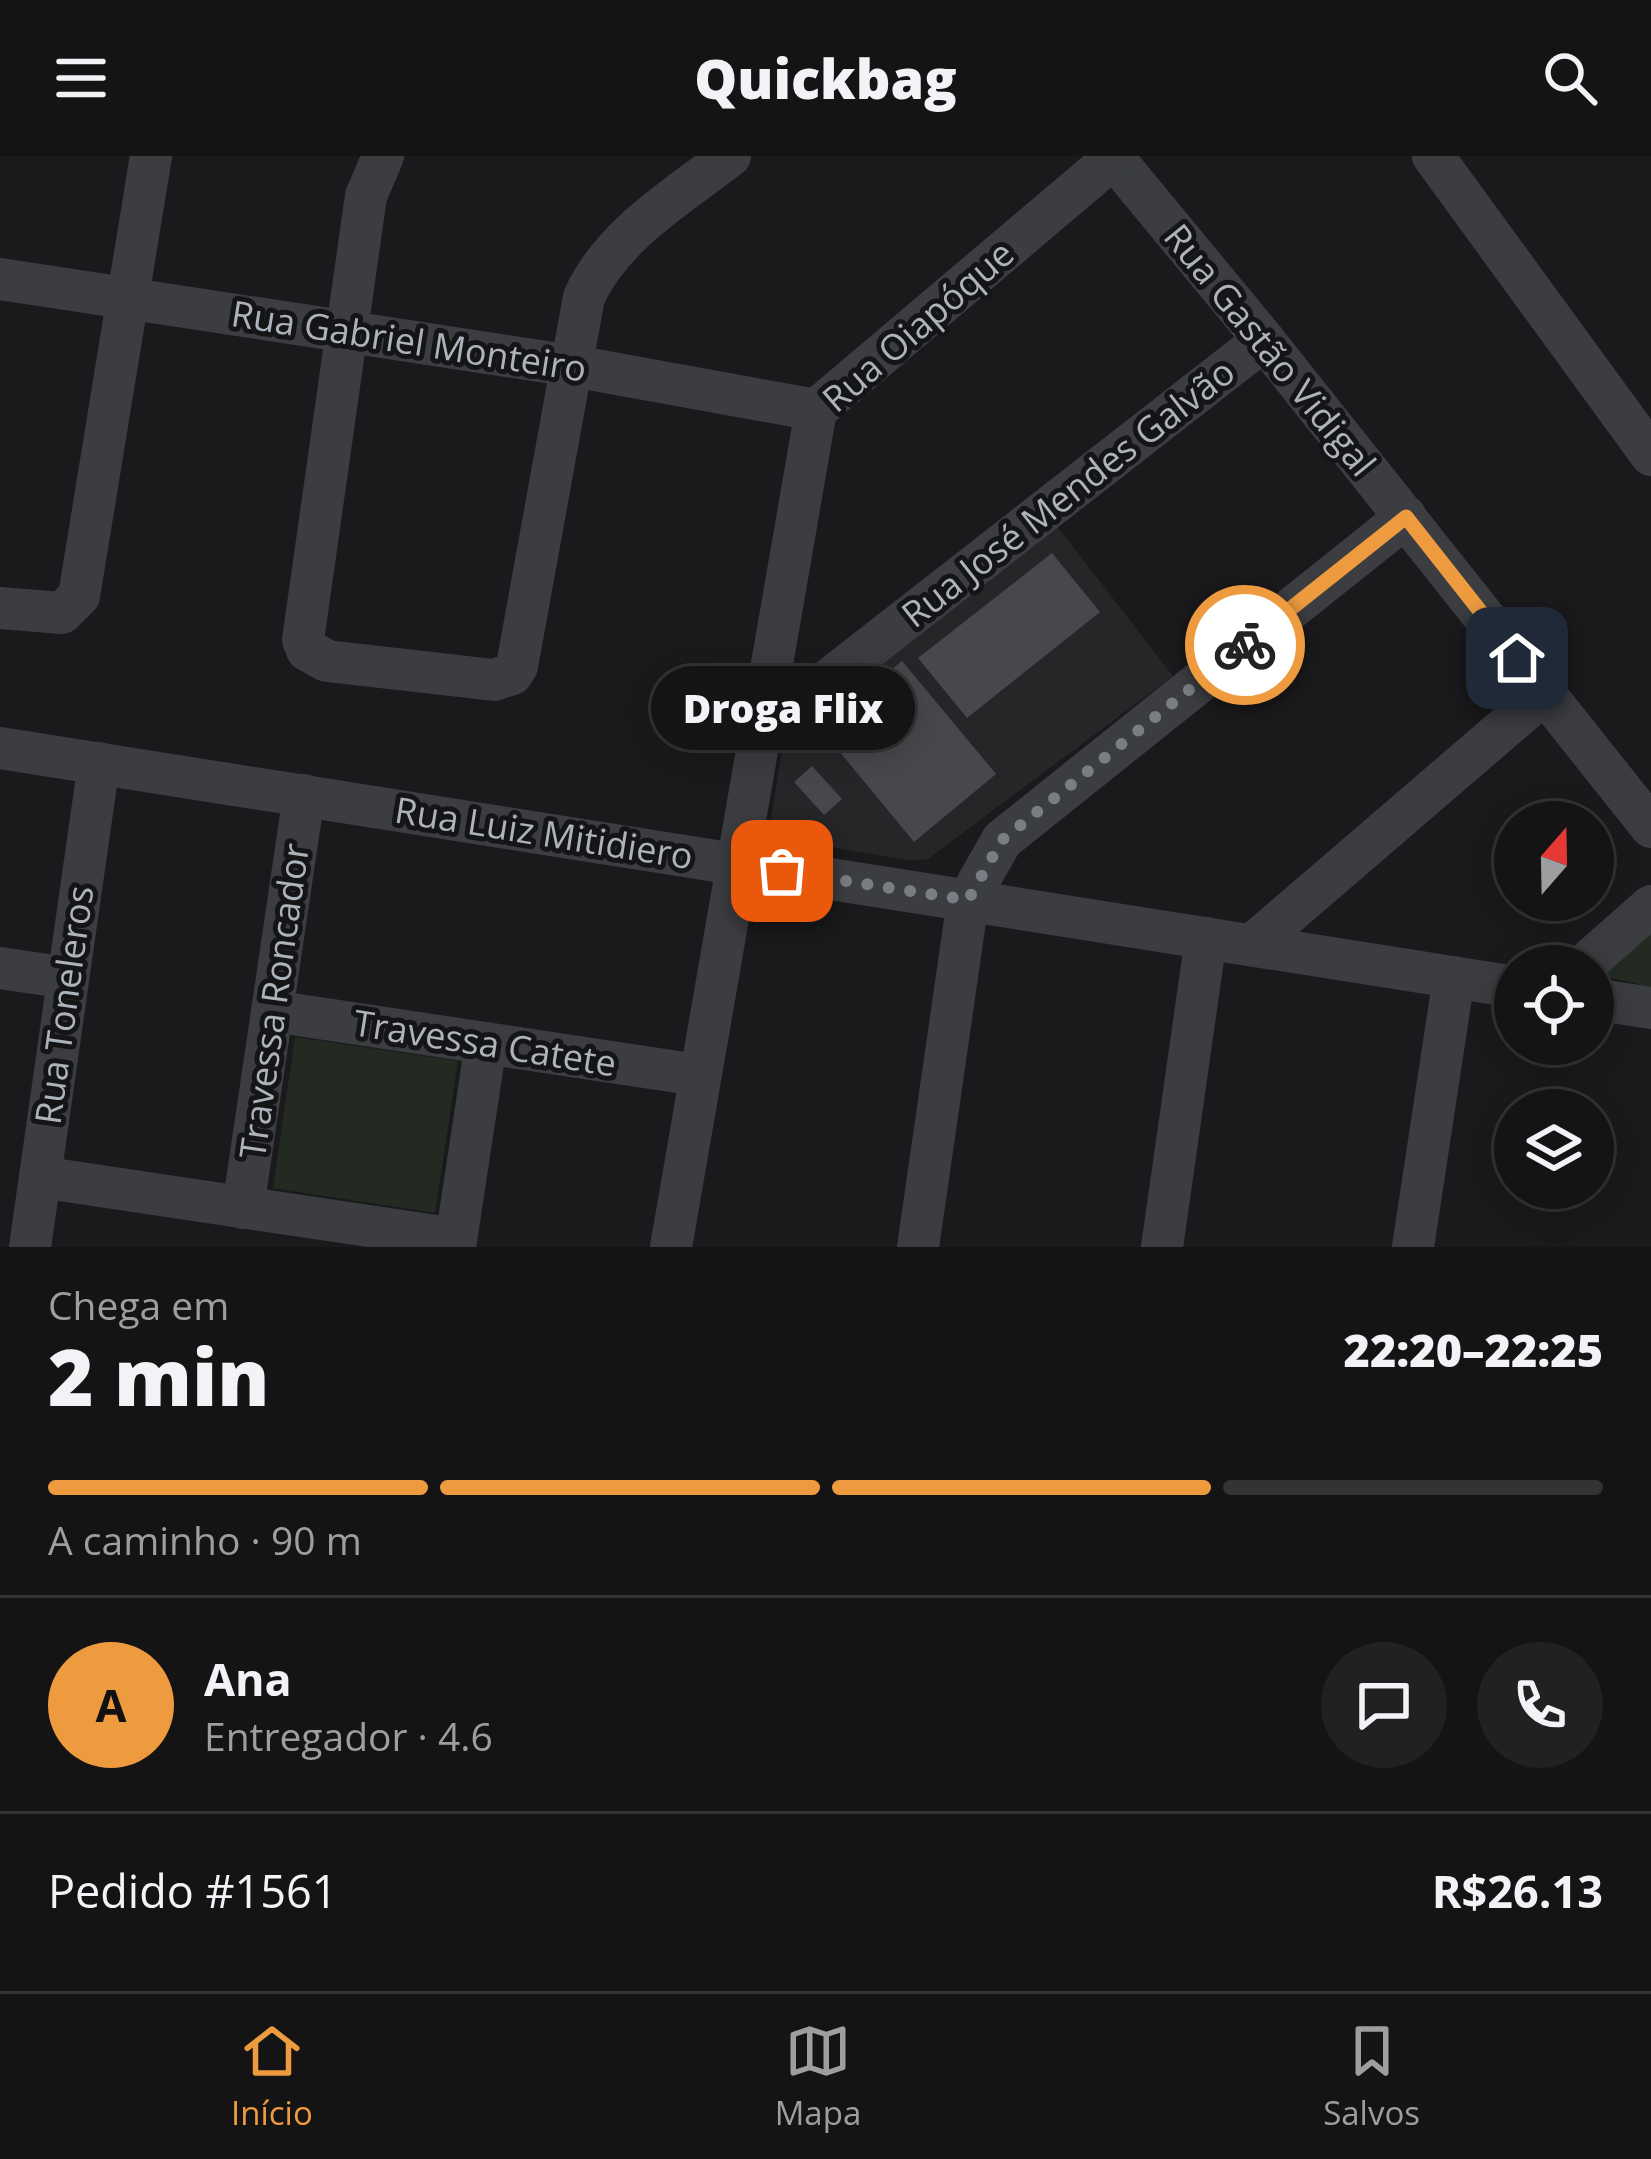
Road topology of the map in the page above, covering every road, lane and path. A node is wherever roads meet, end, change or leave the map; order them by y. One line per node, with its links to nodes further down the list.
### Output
1 (151, 156): 7 (street)
2 (383, 156): 8 (street)
3 (730, 156): 10 (street)
4 (1433, 156): 12 (street)
5 (1113, 157): 9 (street, Rua Gastão Vidigal); 11 (street, Rua Oiapóque)
6 (0, 279): 7 (street, Rua Gabriel Monteiro)
7 (129, 298): 8 (street, Rua Gabriel Monteiro); 14 (street)
8 (344, 333): 10 (street, Rua Gabriel Monteiro); 10 (street)
9 (1264, 340): 13 (street, Rua Gastão Vidigal); 16 (street, Rua José Mendes Galvão)
10 (573, 366): 11 (street, Rua Gabriel Monteiro)
11 (816, 410): 16 (street, Rua Oiapóque)
12 (1651, 455)
13 (1406, 517): 15 (street, Rua Gastão Vidigal); 22 (street)
14 (0, 608)
15 (1546, 693): 20 (street, Rua Gastão Vidigal); 25 (street)
16 (759, 734): 21 (street, Rua Oiapóque)
17 (0, 748): 18 (street, Rua Luiz Mitidiero)
18 (99, 763): 19 (street, Rua Luiz Mitidiero); 29 (street, Rua Toneleros)
19 (304, 795): 21 (street, Rua Luiz Mitidiero); 33 (street, Travessa Roncador)
20 (1651, 827)
21 (736, 864): 22 (street, Rua Luiz Mitidiero); 35 (street, Rua Oiapóque)
22 (968, 900): 24 (street, Rua Luiz Mitidiero); 41 (street)
23 (1651, 906): 26 (street)
24 (1206, 938): 25 (street, Rua Luiz Mitidiero); 42 (street)
25 (1252, 945): 28 (street, Rua Luiz Mitidiero)
26 (1607, 945)
27 (0, 968): 29 (street)
28 (1454, 977): 30 (street, Rua Luiz Mitidiero); 43 (street)
29 (68, 978): 36 (street, Rua Toneleros)
30 (1494, 984)
31 (1614, 1002): 32 (street)
32 (1651, 1008)
33 (272, 1011): 34 (street, Travessa Catete); 37 (street, Travessa Roncador)
34 (486, 1043): 35 (street, Travessa Catete); 38 (street)
35 (698, 1075): 40 (street, Rua Oiapóque)
36 (40, 1177): 37 (street); 39 (street, Rua Toneleros)
37 (243, 1208): 38 (street)
38 (456, 1243)
39 (30, 1247)
40 (671, 1247)
41 (918, 1247)
42 (1162, 1247)
43 (1413, 1247)

